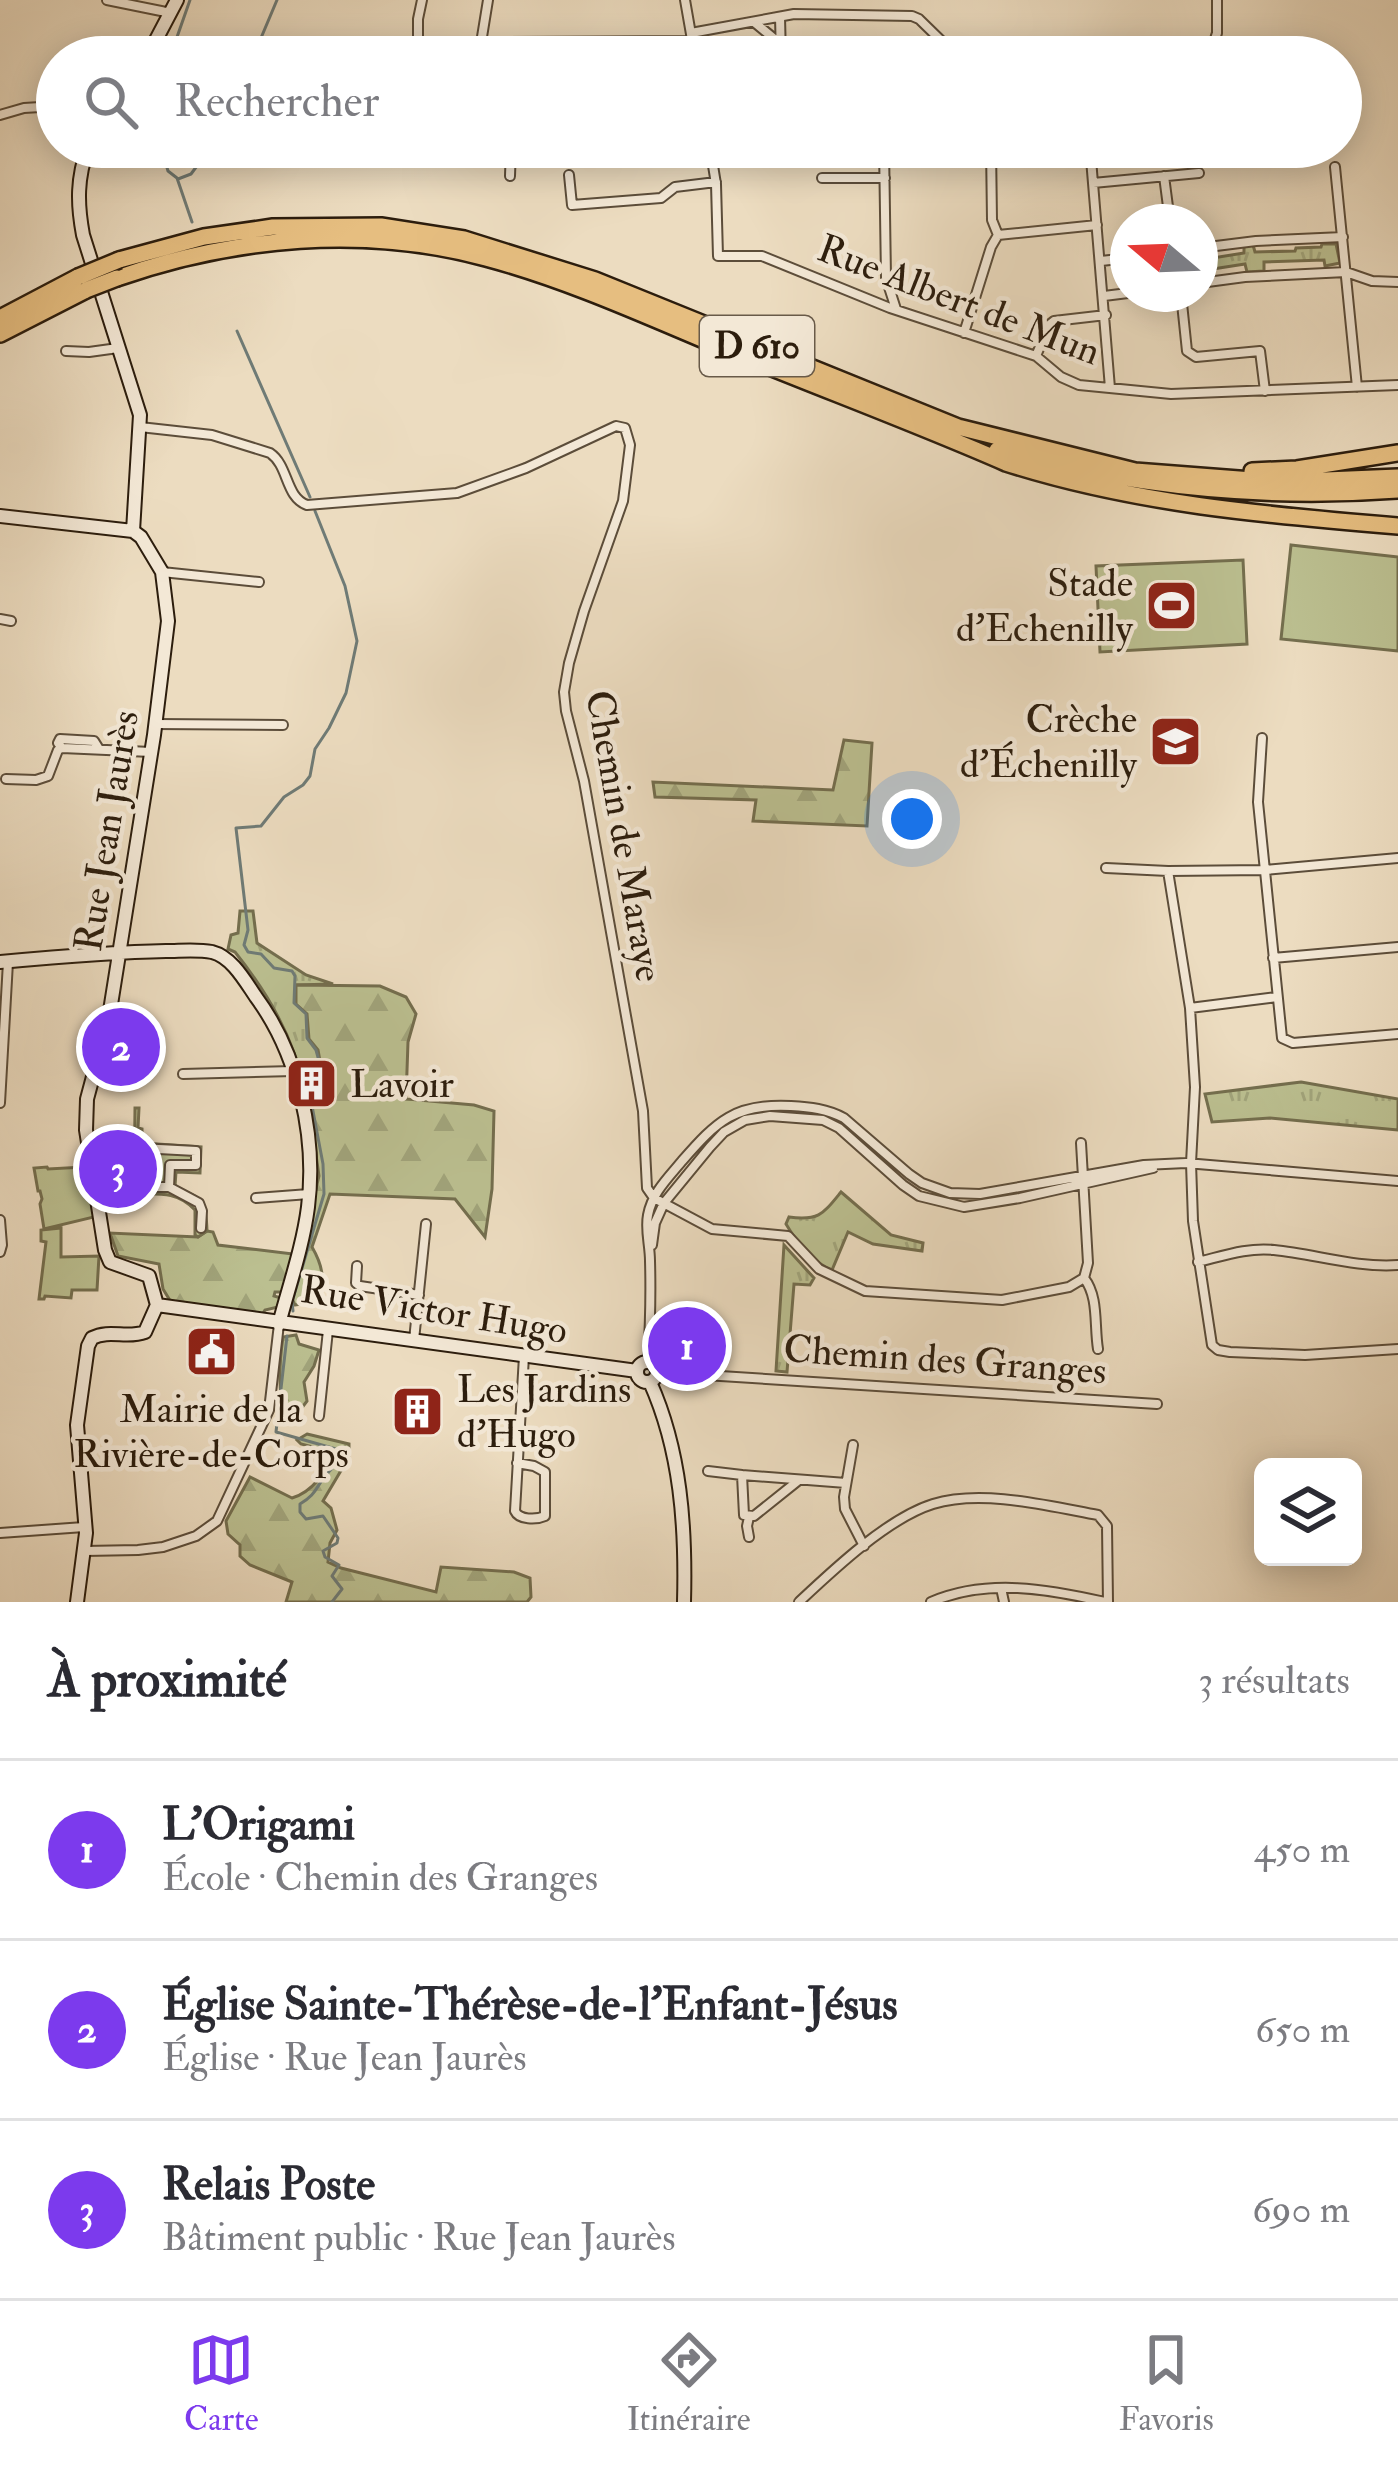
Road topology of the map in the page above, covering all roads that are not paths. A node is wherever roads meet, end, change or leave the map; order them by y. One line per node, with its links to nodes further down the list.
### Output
1 (107, 0): 6 (street)
2 (422, 0): 10 (street)
3 (488, 0): 11 (street)
4 (685, 0): 12 (street)
5 (1217, 0): 17 (street)
6 (174, 7): 9 (street)
7 (780, 17): 8 (street); 15 (street); 16 (street)
8 (754, 22): 13 (street); 14 (street)
9 (158, 36)
10 (418, 36)
11 (483, 36)
12 (691, 36)
13 (695, 36)
14 (771, 36)
15 (778, 36)
16 (937, 36)
17 (1216, 36)
18 (36, 107): 19 (street)
19 (0, 115)
20 (81, 168): 57 (street)
21 (510, 168): 29 (street)
22 (714, 168): 33 (street)
23 (884, 168): 32 (street)
24 (991, 168): 37 (street)
25 (1093, 168): 34 (street)
26 (1334, 168): 38 (street)
27 (1199, 173): 30 (street)
28 (569, 175): 33 (street)
29 (510, 176)
30 (1164, 176): 34 (street); 35 (street)
31 (822, 178): 32 (street)
32 (884, 178): 44 (street)
33 (716, 182): 50 (street, Rue Albert de Mun)
34 (1093, 183): 36 (street)
35 (1168, 204)
36 (1097, 225): 37 (street); 41 (street)
37 (998, 235): 55 (street)
38 (1343, 237): 39 (street); 43 (street)
39 (1218, 246)
40 (1110, 260): 41 (street)
41 (1101, 261): 49 (street)
42 (117, 269): 47 (highway, D 610, bridge); 65 (highway, D 610); 67 (highway, D 610)
43 (1346, 272): 45 (street); 46 (street); 61 (street)
44 (886, 278): 50 (street); 51 (street)
45 (1218, 281)
46 (1398, 282)
47 (82, 283): 54 (highway, D 610); 56 (highway, D 610)
48 (1110, 295): 49 (street)
49 (1104, 296): 53 (street)
50 (866, 299): 51 (street, Rue Albert de Mun)
51 (896, 310): 55 (street, Rue Albert de Mun)
52 (1183, 312): 63 (street)
53 (1106, 315): 59 (street); 62 (street)
54 (0, 318)
55 (964, 333): 59 (street, Rue Albert de Mun)
56 (0, 334)
57 (120, 348): 58 (street); 64 (street)
58 (66, 351)
59 (1036, 356): 62 (street, Rue Albert de Mun)
60 (1398, 385): 61 (street, Rue Albert de Mun)
61 (1357, 387): 63 (street, Rue Albert de Mun)
62 (1110, 388): 63 (street, Rue Albert de Mun)
63 (1265, 391)
64 (140, 428): 72 (street); 104 (street, Chemin de Maraye)
65 (936, 433): 69 (highway, D 610); 71 (highway)
66 (1398, 453): 67 (highway)
67 (1185, 475): 68 (highway, D 610)
68 (1398, 477)
69 (1398, 490)
70 (0, 516): 72 (street)
71 (1398, 526)
72 (133, 531): 73 (street)
73 (162, 572): 74 (street); 75 (street, Rue Jean Jaurès)
74 (259, 582)
75 (155, 724): 76 (street); 78 (street, Rue Jean Jaurès)
76 (284, 725)
77 (1262, 738): 82 (street)
78 (151, 752): 79 (street); 85 (street, Rue Jean Jaurès)
79 (6, 779)
80 (1398, 858): 82 (street)
81 (1106, 868): 83 (street)
82 (1265, 870): 83 (street); 86 (street)
83 (1168, 871): 89 (street)
84 (1398, 946): 86 (street)
85 (119, 951): 87 (street); 91 (street, Rue Victor Hugo); 116 (street, Rue Jean Jaurès)
86 (1273, 958): 88 (street)
87 (4, 962): 93 (street)
88 (1276, 998): 89 (street); 90 (street)
89 (1190, 1008): 97 (street)
90 (1398, 1034)
91 (295, 1071): 92 (street); 102 (street, Rue Victor Hugo)
92 (183, 1074)
93 (1, 1078): 94 (street)
94 (0, 1103)
95 (1081, 1143): 99 (street)
96 (170, 1150): 98 (street); 98 (street); 101 (street)
97 (1191, 1163): 99 (street); 100 (street); 111 (street)
98 (170, 1165): 101 (street)
99 (1082, 1180): 104 (street); 105 (street); 114 (street)
100 (1398, 1181)
101 (169, 1187): 108 (street)
102 (309, 1194): 103 (street); 117 (street, Rue Victor Hugo)
103 (256, 1198)
104 (654, 1198): 105 (street); 110 (street, Chemin de Maraye)
105 (664, 1203): 110 (street); 114 (street)
106 (0, 1220): 109 (street)
107 (426, 1224): 115 (street)
108 (201, 1228)
109 (0, 1252)
110 (650, 1252): 123 (street)
111 (1198, 1262): 112 (street); 120 (street)
112 (1398, 1265)
113 (357, 1266): 115 (street)
114 (1084, 1278): 121 (street)
115 (419, 1295): 119 (street)
116 (157, 1305): 117 (street); 133 (street)
117 (279, 1324): 118 (street, Rue Victor Hugo); 137 (street)
118 (328, 1330): 119 (street, Rue Victor Hugo); 125 (street)
119 (414, 1341): 122 (street, Rue Victor Hugo)
120 (1398, 1348)
121 (1098, 1349)
122 (524, 1356): 123 (street, Rue Victor Hugo); 127 (street)
123 (648, 1372): 124 (street, Chemin des Granges); 140 (street)
124 (1157, 1404)
125 (319, 1416)
126 (854, 1445): 131 (street)
127 (517, 1463): 127 (street)
128 (708, 1471): 129 (street)
129 (742, 1475): 130 (street); 132 (street)
130 (799, 1480): 131 (street); 132 (street)
131 (846, 1483): 136 (street)
132 (749, 1517): 135 (street)
133 (86, 1527): 134 (street); 137 (street)
134 (0, 1533)
135 (749, 1537)
136 (864, 1546): 141 (street); 144 (street)
137 (85, 1551): 139 (street)
138 (1001, 1588): 142 (street); 143 (street); 144 (street)
139 (77, 1602)
140 (684, 1602)
141 (799, 1602)
142 (931, 1602)
143 (1004, 1602)
144 (1106, 1602)

